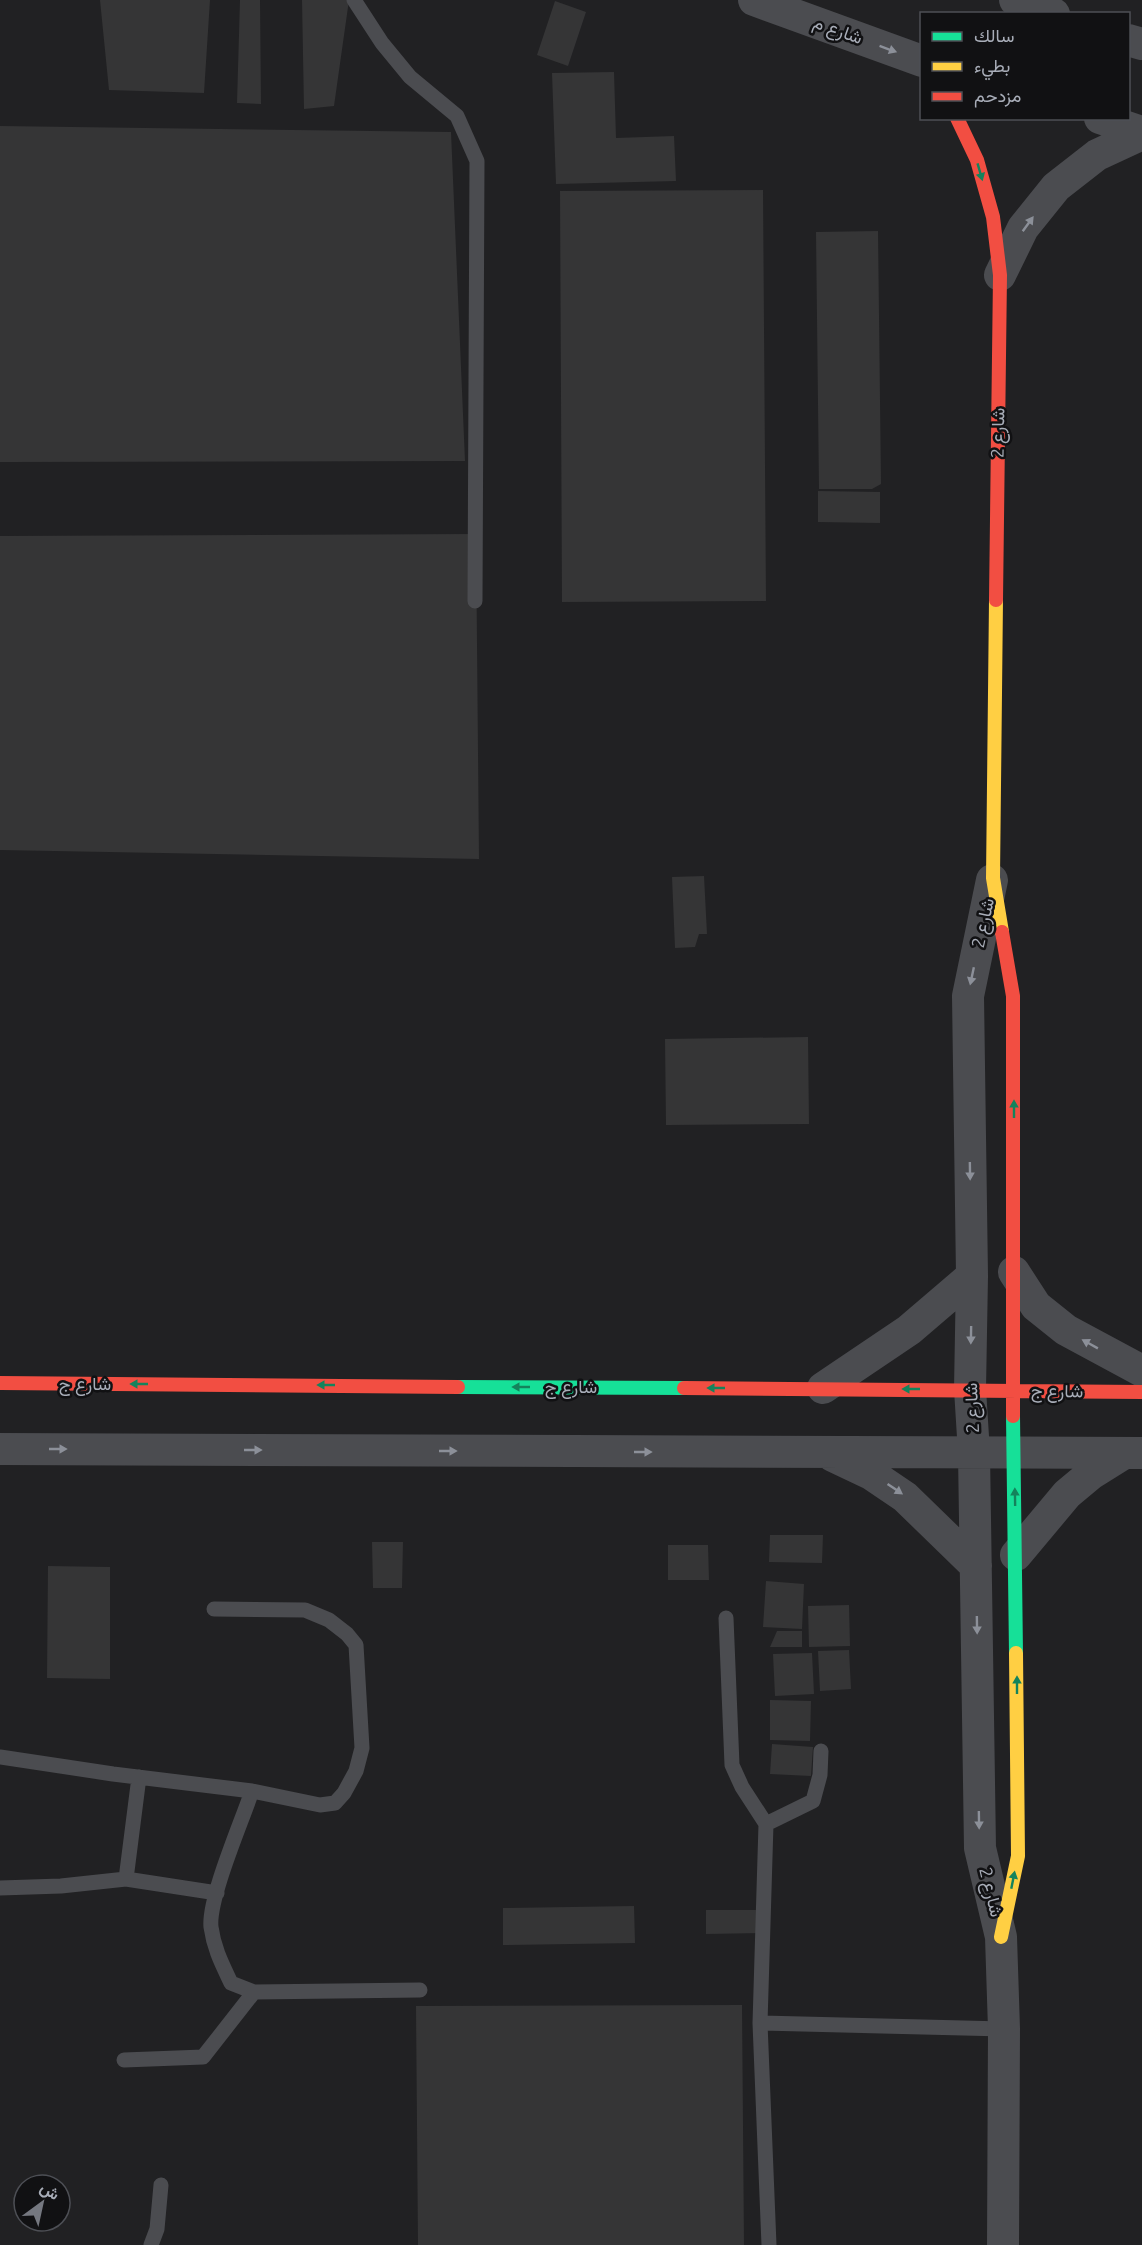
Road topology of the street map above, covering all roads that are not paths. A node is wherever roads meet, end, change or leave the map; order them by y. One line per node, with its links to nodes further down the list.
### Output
1 (354, 0): 10 (lane)
2 (1015, 0): 4 (street)
3 (759, 1): 5 (street, شارع م, one-way to 5)
4 (1048, 12)
5 (920, 61)
6 (958, 120): 9 (street, شارع 2, one-way to 9)
7 (1106, 120): 8 (street)
8 (1142, 133): 9 (street, شارع 2, one-way to 8)
9 (1000, 275): 11 (street, شارع 2)
10 (475, 601)
11 (993, 878): 12 (street, شارع 2, one-way to 11); 13 (street, شارع 2, one-way to 13)
12 (1014, 1272): 14 (street, one-way to 12); 18 (street, شارع 2)
13 (972, 1276): 16 (street); 17 (street, شارع 2, one-way to 17)
14 (1142, 1371)
15 (0, 1383): 16 (street, شارع ج, one-way to 15)
16 (823, 1388): 17 (street, شارع ج, one-way to 16)
17 (970, 1389): 18 (street, شارع ج); 22 (street, شارع 2)
18 (1012, 1390): 19 (street, شارع ج); 23 (street, شارع 2)
19 (1142, 1392)
20 (0, 1449): 21 (street, one-way to 21)
21 (825, 1452): 22 (street); 26 (street, one-way to 26)
22 (974, 1453): 23 (street); 26 (street, شارع 2)
23 (1015, 1453): 24 (street); 25 (street, شارع 2, one-way to 23)
24 (1133, 1454): 25 (street)
25 (1016, 1555): 37 (street, شارع 2, one-way to 25)
26 (976, 1566): 37 (street, شارع 2, one-way to 37)
27 (214, 1609): 32 (lane)
28 (726, 1618): 33 (lane)
29 (821, 1751): 33 (lane)
30 (0, 1758): 31 (lane)
31 (140, 1777): 32 (lane); 34 (lane)
32 (252, 1791): 36 (lane)
33 (766, 1824): 40 (lane)
34 (126, 1879): 35 (lane); 36 (lane)
35 (0, 1888)
36 (217, 1893): 39 (lane)
37 (1001, 1937): 41 (street, شارع 2)
38 (420, 1990): 39 (lane)
39 (254, 1992): 42 (lane)
40 (760, 2023): 41 (lane); 45 (lane)
41 (1004, 2029): 46 (street, شارع 2)
42 (124, 2060)
43 (161, 2185): 44 (lane)
44 (151, 2245)
45 (769, 2245)
46 (1003, 2245)

